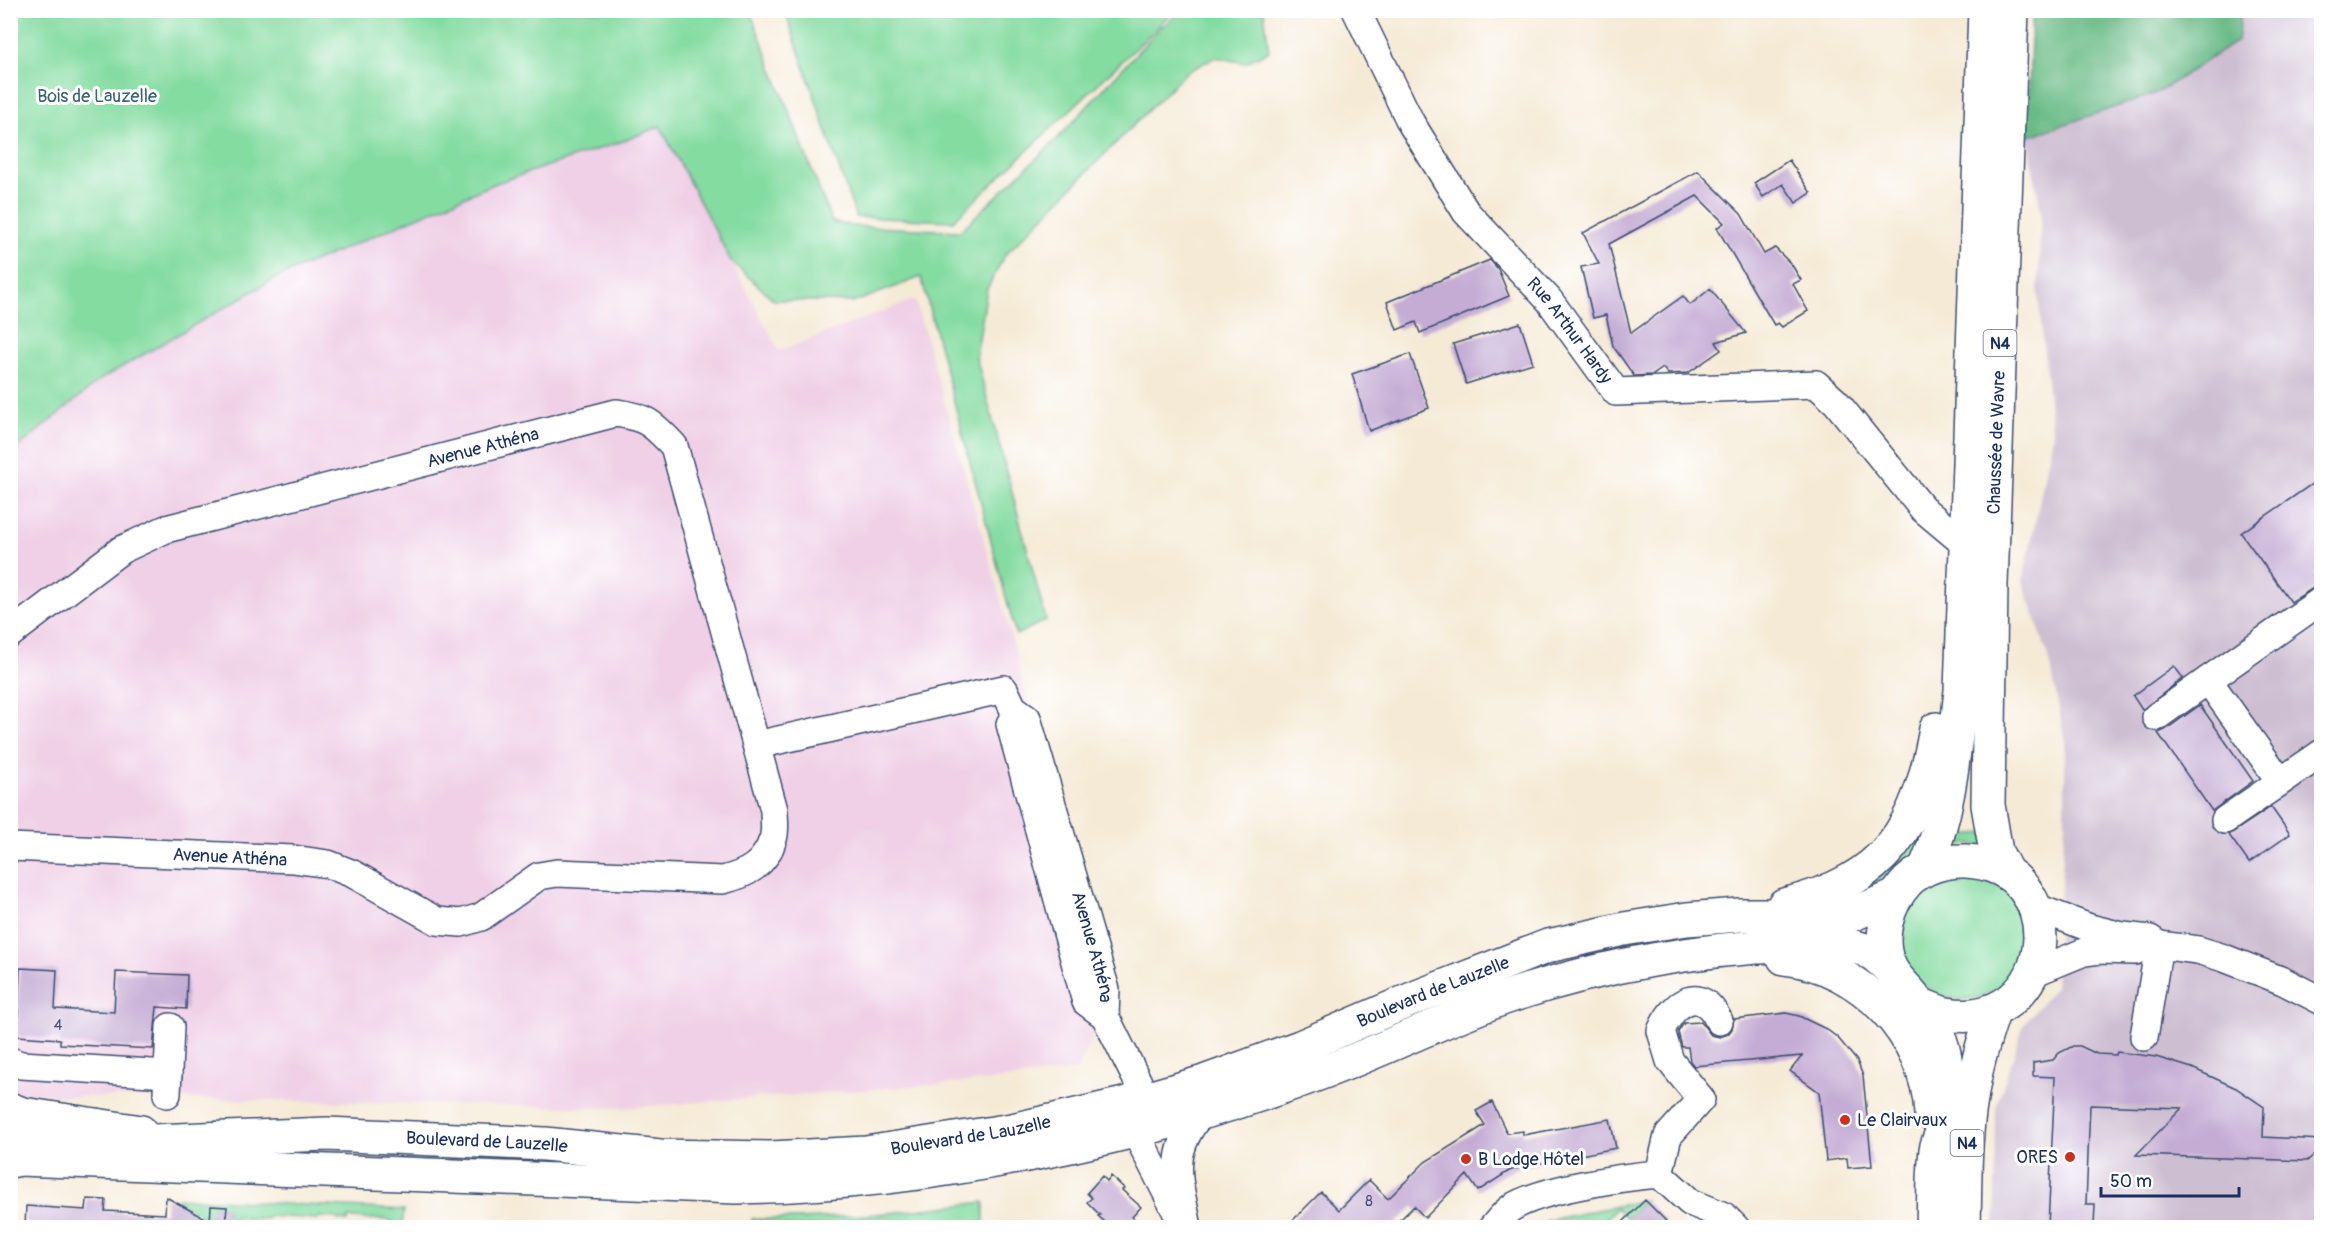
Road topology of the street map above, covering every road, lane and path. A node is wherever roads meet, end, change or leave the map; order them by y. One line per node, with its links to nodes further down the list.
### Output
1 (1356, 10): 4 (street, Rue Arthur Hardy)
2 (1985, 10): 4 (main road, Chaussée de Wavre / N4)
3 (2012, 10): 15 (main road, Chaussée de Wavre / N4)
4 (1966, 551): 14 (main road, Chaussée de Wavre / N4); 18 (main road)
5 (2322, 600): 7 (street)
6 (10, 634): 9 (street, Avenue Athéna)
7 (2208, 680): 8 (street); 11 (street)
8 (2156, 717)
9 (757, 745): 13 (street, Avenue Athéna); 31 (street, Avenue Athéna)
10 (2322, 753): 11 (street)
11 (2280, 781): 12 (street)
12 (2225, 820)
13 (10, 847)
14 (1925, 869): 15 (main road, Chaussée de Wavre / N4); 16 (main road, Chaussée de Wavre / N4)
15 (2007, 873): 17 (main road, Chaussée de Wavre / N4)
16 (1896, 896): 18 (main road, Boulevard de Lauzelle); 21 (main road, Chaussée de Wavre / N4)
17 (2035, 907): 19 (street); 22 (main road, Chaussée de Wavre / N4)
18 (1739, 915): 31 (main road, Boulevard de Lauzelle)
19 (2159, 945): 22 (street); 23 (street); 28 (street)
20 (1712, 952): 21 (main road, Boulevard de Lauzelle); 32 (main road, Boulevard de Lauzelle); 35 (main road)
21 (1891, 970): 24 (main road, Chaussée de Wavre / N4)
22 (2033, 973): 25 (main road, Chaussée de Wavre / N4)
23 (2322, 1001)
24 (1922, 1005): 25 (main road, Chaussée de Wavre / N4); 35 (main road, Chaussée de Wavre / N4)
25 (1994, 1010): 42 (main road, N4)
26 (1719, 1021): 37 (street)
27 (171, 1027): 29 (street)
28 (2144, 1037)
29 (10, 1061)
30 (10, 1106): 34 (street)
31 (1146, 1108): 32 (main road, Boulevard de Lauzelle); 34 (main road, Boulevard de Lauzelle); 36 (main road, Boulevard de Lauzelle); 38 (street)
32 (1202, 1112): 38 (street)
33 (10, 1130): 34 (main road, Boulevard de Lauzelle)
34 (283, 1135)
35 (1936, 1148): 41 (main road, Chaussée de Wavre / N4)
36 (10, 1161)
37 (1659, 1174): 39 (street); 40 (street)
38 (1187, 1227)
39 (1492, 1227)
40 (1736, 1227)
41 (1933, 1227)
42 (1964, 1227)

